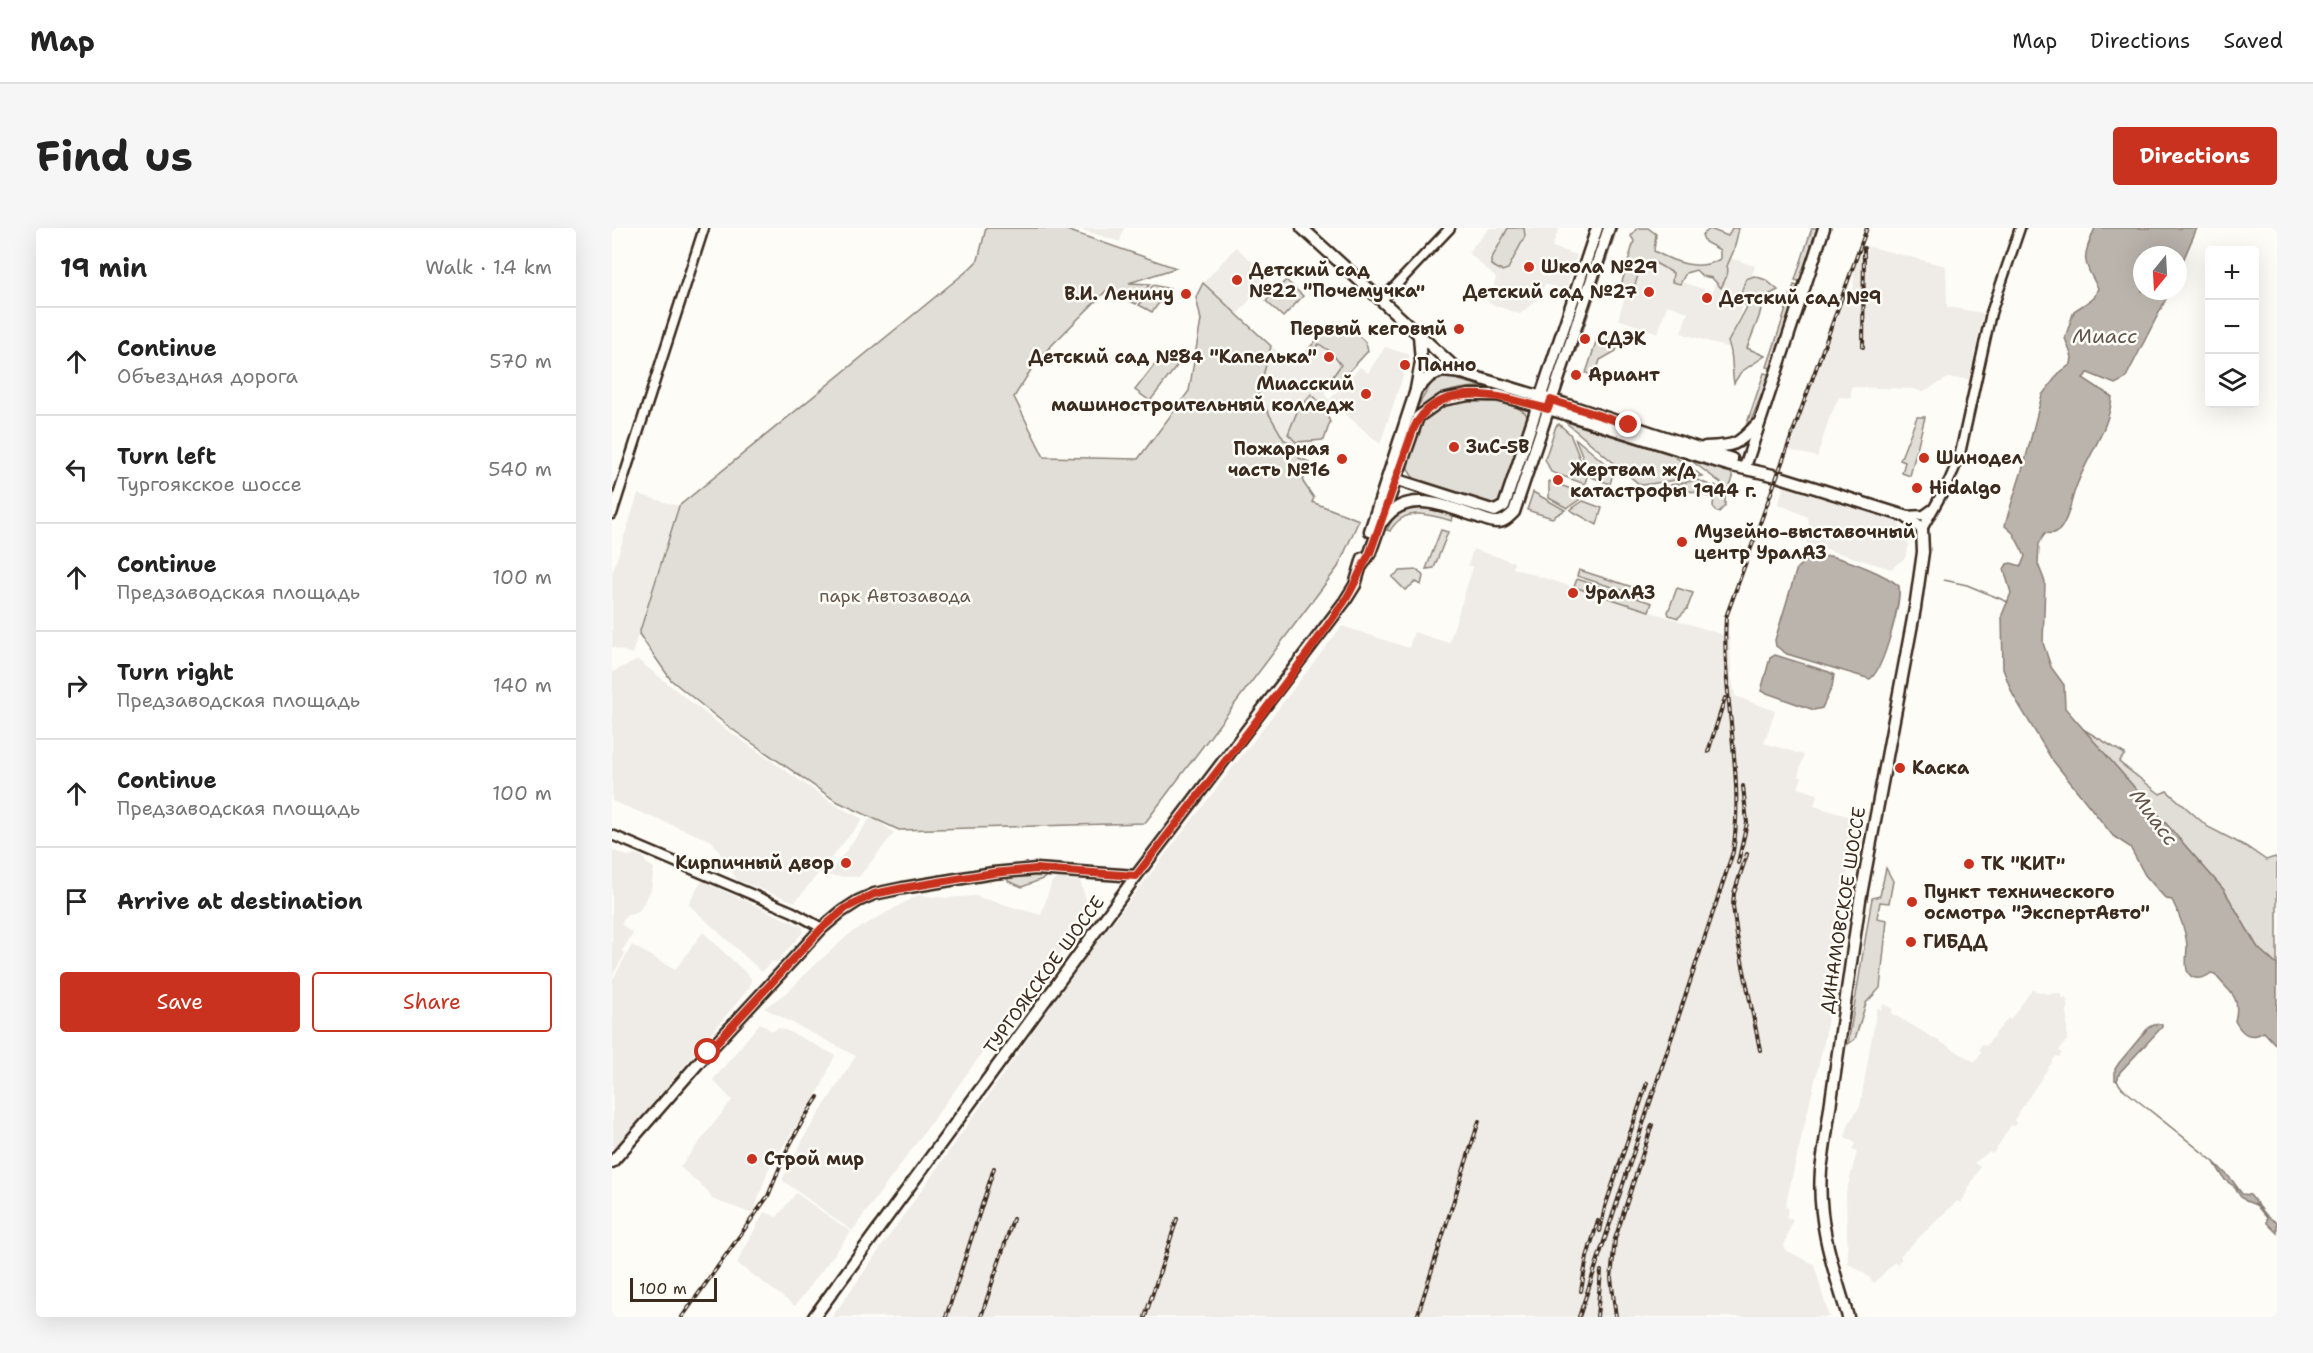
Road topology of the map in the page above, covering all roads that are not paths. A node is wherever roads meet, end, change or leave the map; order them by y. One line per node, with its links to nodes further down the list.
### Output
1 (704, 228): 19 (street)
2 (1302, 228): 8 (main road)
3 (1450, 228): 8 (street)
4 (1597, 228): 12 (main road)
5 (1609, 228): 12 (main road)
6 (1824, 228): 13 (main road)
7 (2020, 228): 18 (street)
8 (1381, 301): 9 (main road)
9 (1419, 335): 10 (main road); 11 (main road)
10 (1461, 373): 11 (main road); 12 (main road)
11 (1416, 390): 16 (main road)
12 (1544, 403): 14 (main road); 15 (main road); 16 (main road); 20 (main road)
13 (1761, 420): 14 (main road); 15 (main road)
14 (1697, 447): 15 (main road)
15 (1745, 467): 21 (main road)
16 (1390, 481): 17 (main road); 20 (main road); 22 (main road, ТУРГОЯКСКОЕ ШОССЕ); 24 (main road, ТУРГОЯКСКОЕ ШОССЕ)
17 (1435, 503): 20 (main road); 22 (main road)
18 (1932, 510): 21 (street); 23 (street)
19 (612, 514)
20 (1503, 515)
21 (1905, 516): 23 (main road)
22 (1378, 529): 24 (main road, ТУРГОЯКСКОЕ ШОССЕ)
23 (1922, 529): 30 (main road, ДИНАМОВСКОЕ ШОССЕ)
24 (1362, 565): 26 (main road, ТУРГОЯКСКОЕ ШОССЕ)
25 (612, 836): 27 (street)
26 (1136, 876): 27 (main road); 29 (main road, ТУРГОЯКСКОЕ ШОССЕ)
27 (822, 928): 28 (main road)
28 (612, 1162)
29 (814, 1317)
30 (1848, 1317)

